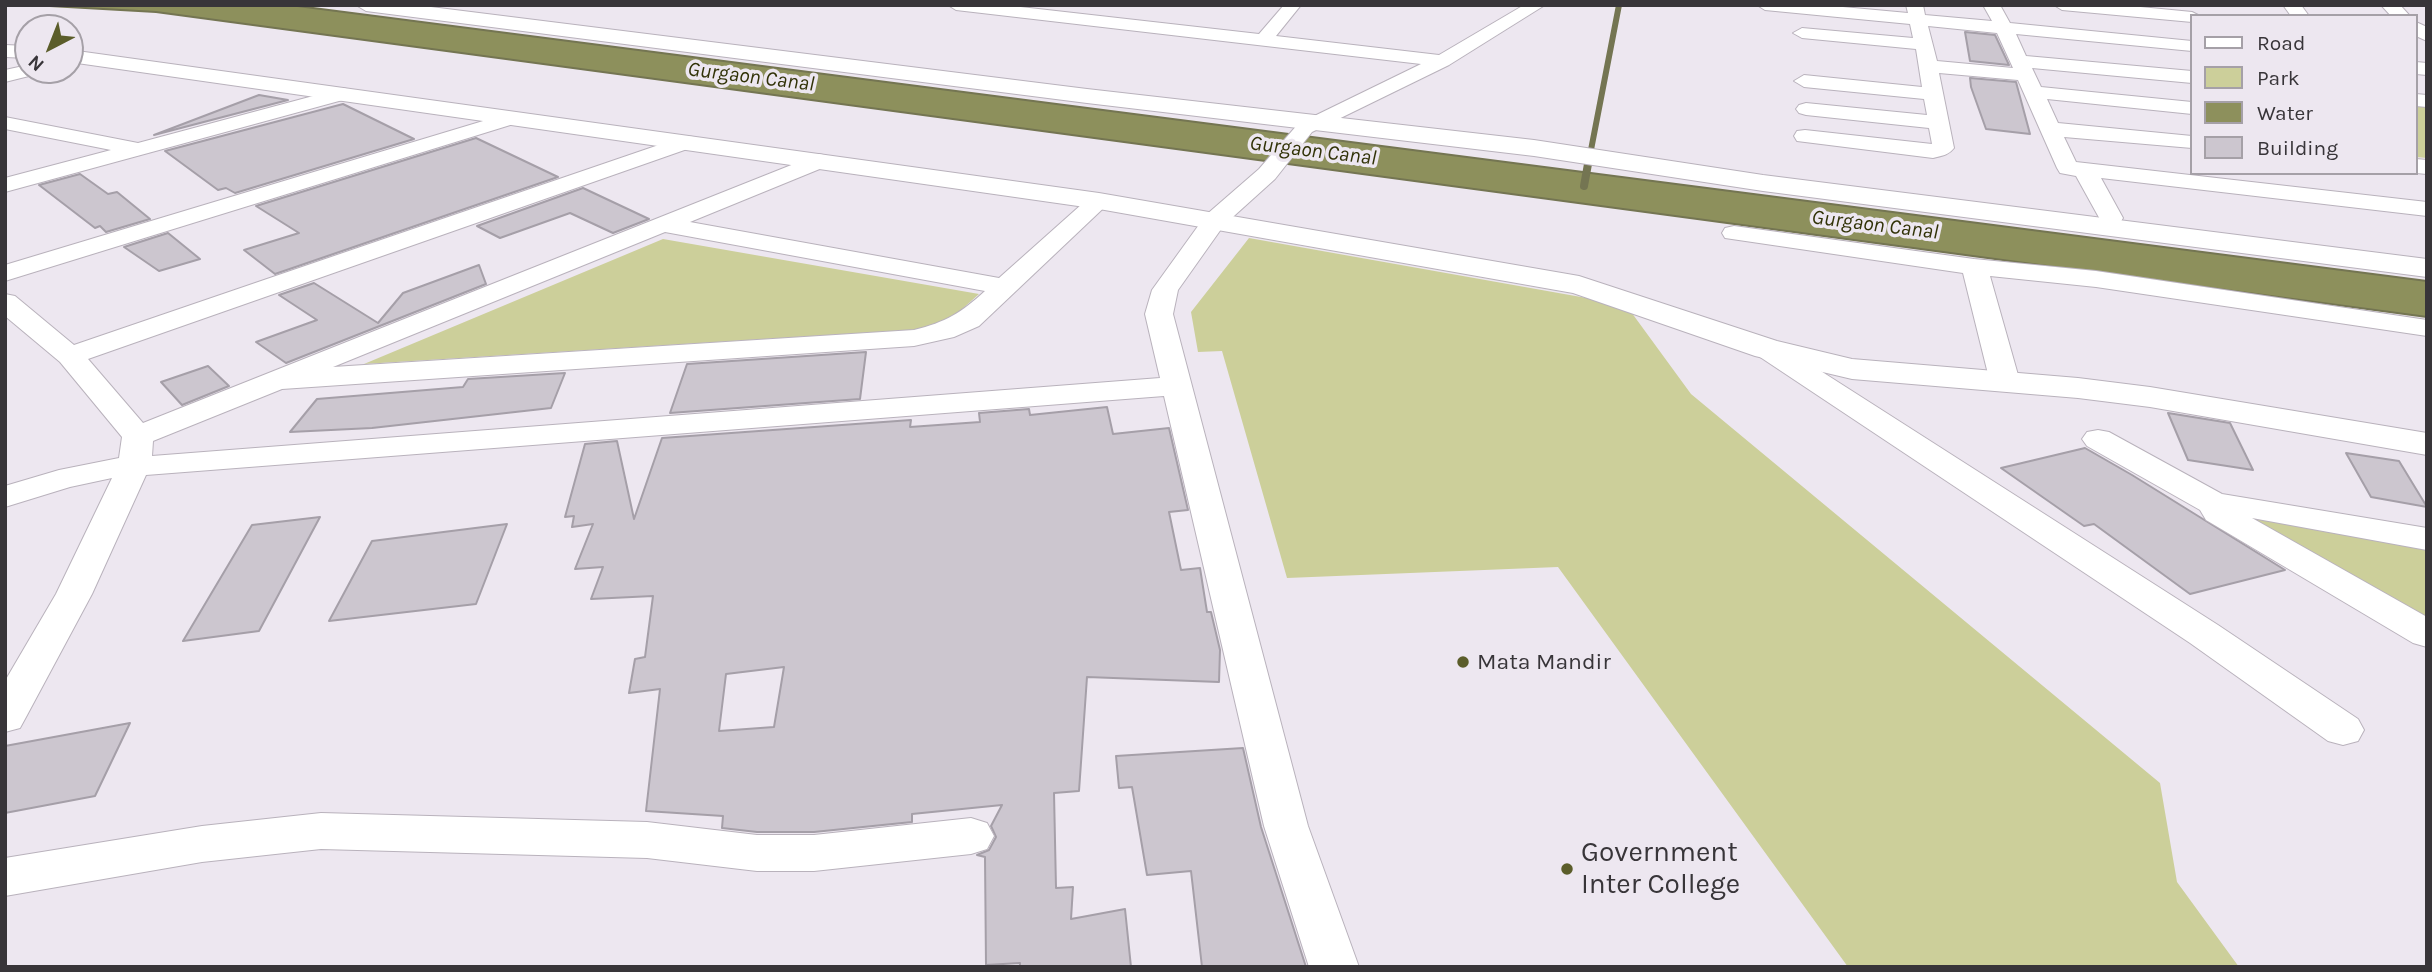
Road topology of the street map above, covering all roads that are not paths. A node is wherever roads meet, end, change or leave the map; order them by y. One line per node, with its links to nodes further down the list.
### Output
1 (366, 5): 33 (main road)
2 (420, 5): 33 (main road)
3 (956, 5): 10 (street)
4 (1293, 5): 15 (street)
5 (1537, 5): 19 (street)
6 (1765, 5): 11 (street)
7 (1991, 5): 13 (street)
8 (2062, 5): 9 (street)
9 (2084, 6): 12 (street)
10 (1042, 10): 15 (street)
11 (1915, 13): 13 (street); 16 (street)
12 (2190, 16)
13 (2004, 28): 17 (street); 22 (street)
14 (1802, 33): 16 (street)
15 (1264, 40): 19 (street)
16 (1924, 44): 20 (street)
17 (2190, 46)
18 (84, 59): 25 (main road)
19 (1441, 61): 33 (street)
20 (1928, 66): 22 (street); 26 (street)
21 (2145, 73): 22 (street); 23 (street); 27 (street)
22 (2026, 76): 27 (street); 34 (street)
23 (2190, 78)
24 (1804, 80): 26 (street)
25 (343, 94): 30 (main road); 39 (street)
26 (1933, 94): 32 (street)
27 (2166, 105): 28 (street); 36 (street)
28 (2190, 107)
29 (1806, 109): 32 (street)
30 (513, 118): 38 (main road); 53 (street)
31 (5, 123): 39 (street)
32 (1940, 123): 35 (street)
33 (1312, 124): 40 (main road); 47 (street)
34 (2050, 129): 37 (street); 42 (street)
35 (1805, 136)
36 (2190, 137)
37 (2190, 140)
38 (685, 142): 41 (main road); 58 (street)
39 (139, 149): 43 (street)
40 (1630, 157): 46 (main road); 52 (main road)
41 (818, 161): 44 (main road); 48 (street)
42 (2084, 169): 45 (street); 46 (street)
43 (5, 185)
44 (1099, 201): 47 (main road); 54 (street)
45 (2427, 209)
46 (2111, 218): 50 (main road)
47 (1215, 220): 57 (main road); 61 (street)
48 (663, 224): 54 (street); 59 (street)
49 (1734, 233): 51 (street)
50 (2427, 257)
51 (1974, 267): 56 (street); 60 (street)
52 (2427, 268)
53 (5, 273)
54 (1005, 287): 59 (street)
55 (5, 302): 58 (street)
56 (2427, 328)
57 (1767, 349): 60 (main road); 70 (street)
58 (70, 356): 64 (street)
59 (277, 380): 64 (street)
60 (2006, 382): 63 (main road)
61 (1179, 386): 64 (street); 73 (street)
62 (2098, 439): 66 (street)
63 (2427, 444)
64 (136, 451): 65 (street); 69 (street)
65 (5, 497)
66 (2216, 505): 67 (street); 68 (street)
67 (2427, 539)
68 (2427, 635)
69 (5, 717)
70 (2343, 730)
71 (971, 836): 72 (street)
72 (5, 877)
73 (1334, 967)

